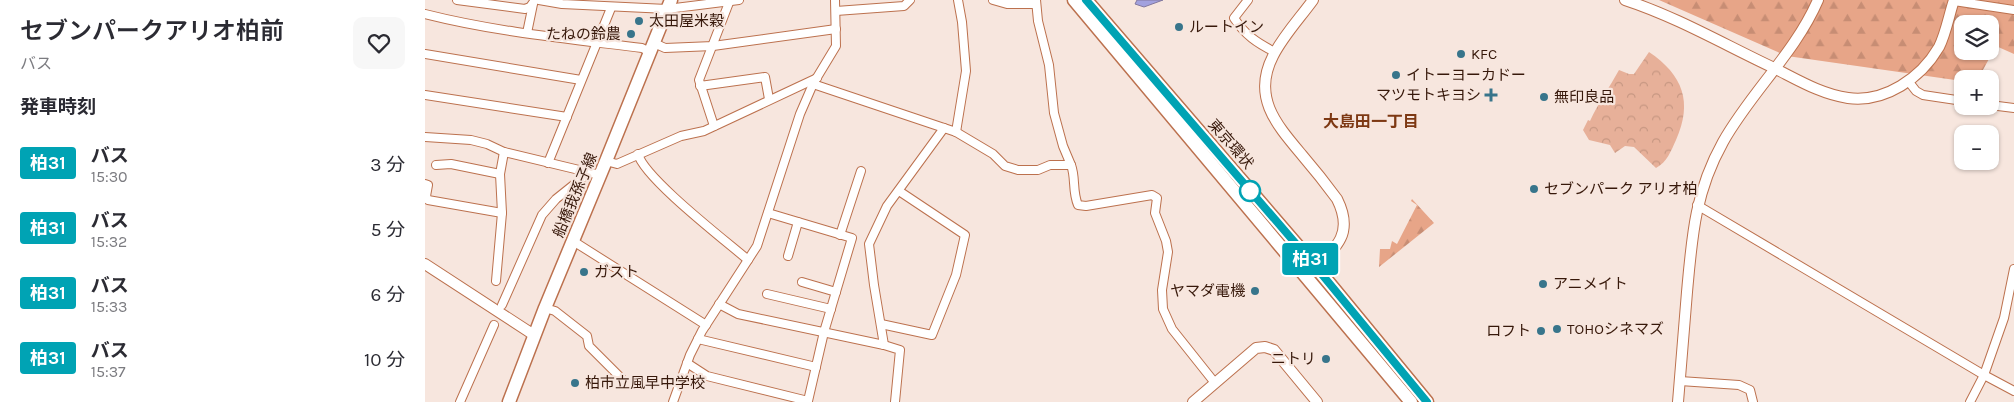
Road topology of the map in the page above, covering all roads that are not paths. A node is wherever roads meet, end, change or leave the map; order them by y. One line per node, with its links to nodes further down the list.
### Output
1 (457, 0): 13 (street)
2 (739, 0): 14 (street)
3 (835, 0): 20 (street)
4 (910, 0): 20 (street)
5 (958, 0): 42 (street)
6 (993, 0): 16 (street)
7 (1074, 0): 66 (main road, 東京環状)
8 (1086, 0): 66 (main road, 東京環状)
9 (1248, 0): 27 (street)
10 (1313, 0): 27 (street)
11 (1625, 0): 29 (street)
12 (1818, 0): 29 (street)
13 (535, 1): 18 (street); 23 (street)
14 (730, 1): 17 (street); 25 (street)
15 (1954, 1): 19 (street); 32 (street)
16 (1036, 2): 49 (street)
17 (669, 5): 18 (street); 26 (main road, 船橋我孫子線)
18 (611, 8): 24 (street)
19 (2014, 10)
20 (836, 11): 22 (street)
21 (425, 14): 23 (street)
22 (836, 29): 25 (street); 31 (street)
23 (527, 33): 24 (street)
24 (597, 42): 26 (street); 30 (street)
25 (713, 46): 26 (street); 33 (street)
26 (652, 47): 46 (main road, 船橋我孫子線)
27 (1275, 52): 66 (street)
28 (425, 54): 30 (street)
29 (1775, 69): 32 (street); 56 (street)
30 (581, 80): 39 (street)
31 (815, 81): 35 (street); 41 (street); 58 (street)
32 (1909, 82): 36 (street)
33 (700, 86): 35 (street); 40 (street)
34 (425, 95): 39 (street)
35 (769, 99): 40 (street)
36 (1954, 100)
37 (1999, 106): 38 (street)
38 (2014, 108)
39 (567, 116): 47 (street)
40 (714, 126): 45 (street)
41 (944, 128): 42 (street); 55 (street)
42 (956, 132): 49 (street)
43 (425, 137): 44 (street)
44 (504, 152): 47 (street); 52 (street)
45 (638, 154): 46 (street); 63 (street)
46 (606, 161): 53 (main road, 船橋我孫子線)
47 (548, 164): 51 (street)
48 (436, 165): 52 (street)
49 (1071, 165): 88 (street)
50 (861, 171): 60 (street)
51 (586, 172): 53 (street); 72 (street)
52 (500, 174): 57 (street)
53 (600, 176): 61 (main road, 船橋我孫子線)
54 (425, 184): 57 (street)
55 (899, 191): 76 (street); 76 (street)
56 (1697, 205): 85 (street); 87 (street)
57 (502, 213): 67 (street)
58 (768, 213): 59 (street); 63 (street)
59 (798, 222): 60 (street); 62 (street)
60 (840, 235): 69 (street)
61 (573, 241): 74 (main road, 船橋我孫子線); 78 (street)
62 (788, 256)
63 (748, 260): 73 (street)
64 (425, 264): 80 (street)
65 (2014, 269): 71 (street)
66 (1310, 270): 96 (main road, 東京環状); 97 (main road, 東京環状)
67 (496, 281)
68 (802, 282): 69 (street)
69 (836, 292): 75 (street)
70 (767, 294): 75 (street)
71 (2012, 297): 85 (street)
72 (502, 304)
73 (719, 304): 78 (street); 79 (street)
74 (545, 308): 80 (main road, 船橋我孫子線); 86 (street)
75 (831, 308): 79 (street)
76 (881, 324): 82 (street)
77 (494, 325): 90 (street)
78 (706, 325): 81 (street)
79 (824, 332): 82 (street); 84 (street)
80 (534, 335): 91 (main road, 船橋我孫子線)
81 (698, 339): 83 (street); 84 (street)
82 (884, 345): 93 (street)
83 (687, 363): 84 (street); 92 (street)
84 (816, 367)
85 (1984, 375): 89 (street); 100 (street)
86 (623, 380)
87 (1680, 381): 98 (street); 99 (street)
88 (1215, 383): 94 (street); 95 (street)
89 (2014, 391)
90 (460, 402)
91 (509, 402)
92 (673, 402)
93 (895, 402)
94 (1193, 402)
95 (1317, 402)
96 (1411, 402)
97 (1427, 402)
98 (1678, 402)
99 (1753, 402)
100 (1970, 402)

